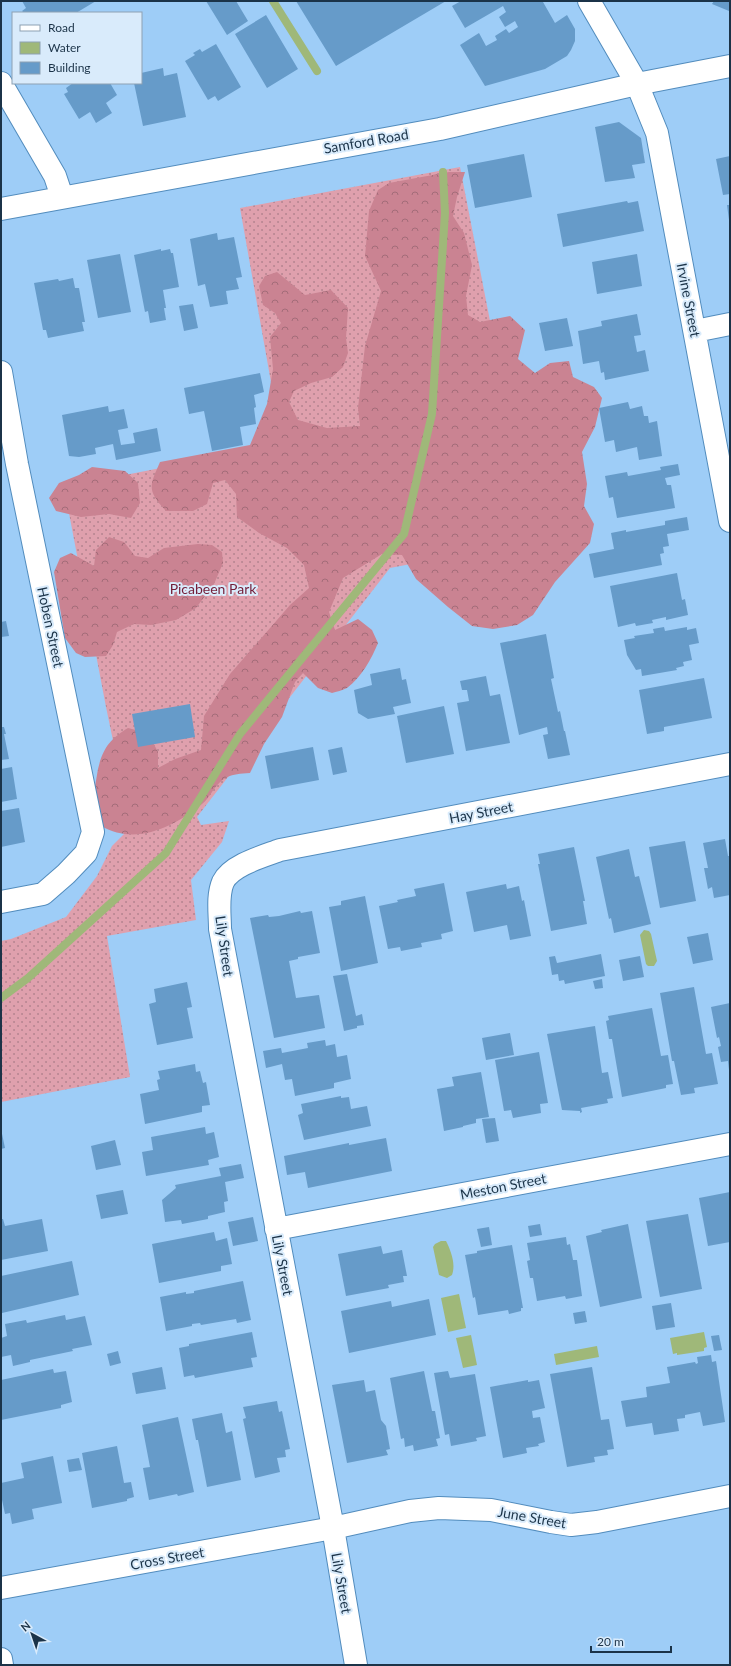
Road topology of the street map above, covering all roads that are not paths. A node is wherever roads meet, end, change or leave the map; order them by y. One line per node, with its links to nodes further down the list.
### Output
1 (589, 1): 4 (street, Irvine Street)
2 (730, 66): 4 (street, Samford Road)
3 (1, 83): 5 (street)
4 (637, 84): 5 (street, Samford Road); 8 (street, Irvine Street)
5 (62, 197): 6 (street, Samford Road)
6 (1, 209)
7 (730, 324): 8 (street)
8 (695, 331): 10 (street, Irvine Street)
9 (1, 372): 13 (street, Hoben Street)
10 (730, 521)
11 (730, 764): 12 (street, Hay Street)
12 (236, 869): 15 (street, Lily Street)
13 (1, 902)
14 (730, 1144): 15 (street, Meston Street)
15 (276, 1229): 17 (street, Lily Street)
16 (730, 1496): 17 (street, June Street)
17 (333, 1528): 18 (street, Cross Street); 21 (street, Lily Street)
18 (1, 1588)
19 (1, 1659): 20 (street)
20 (2, 1665)
21 (356, 1665)

